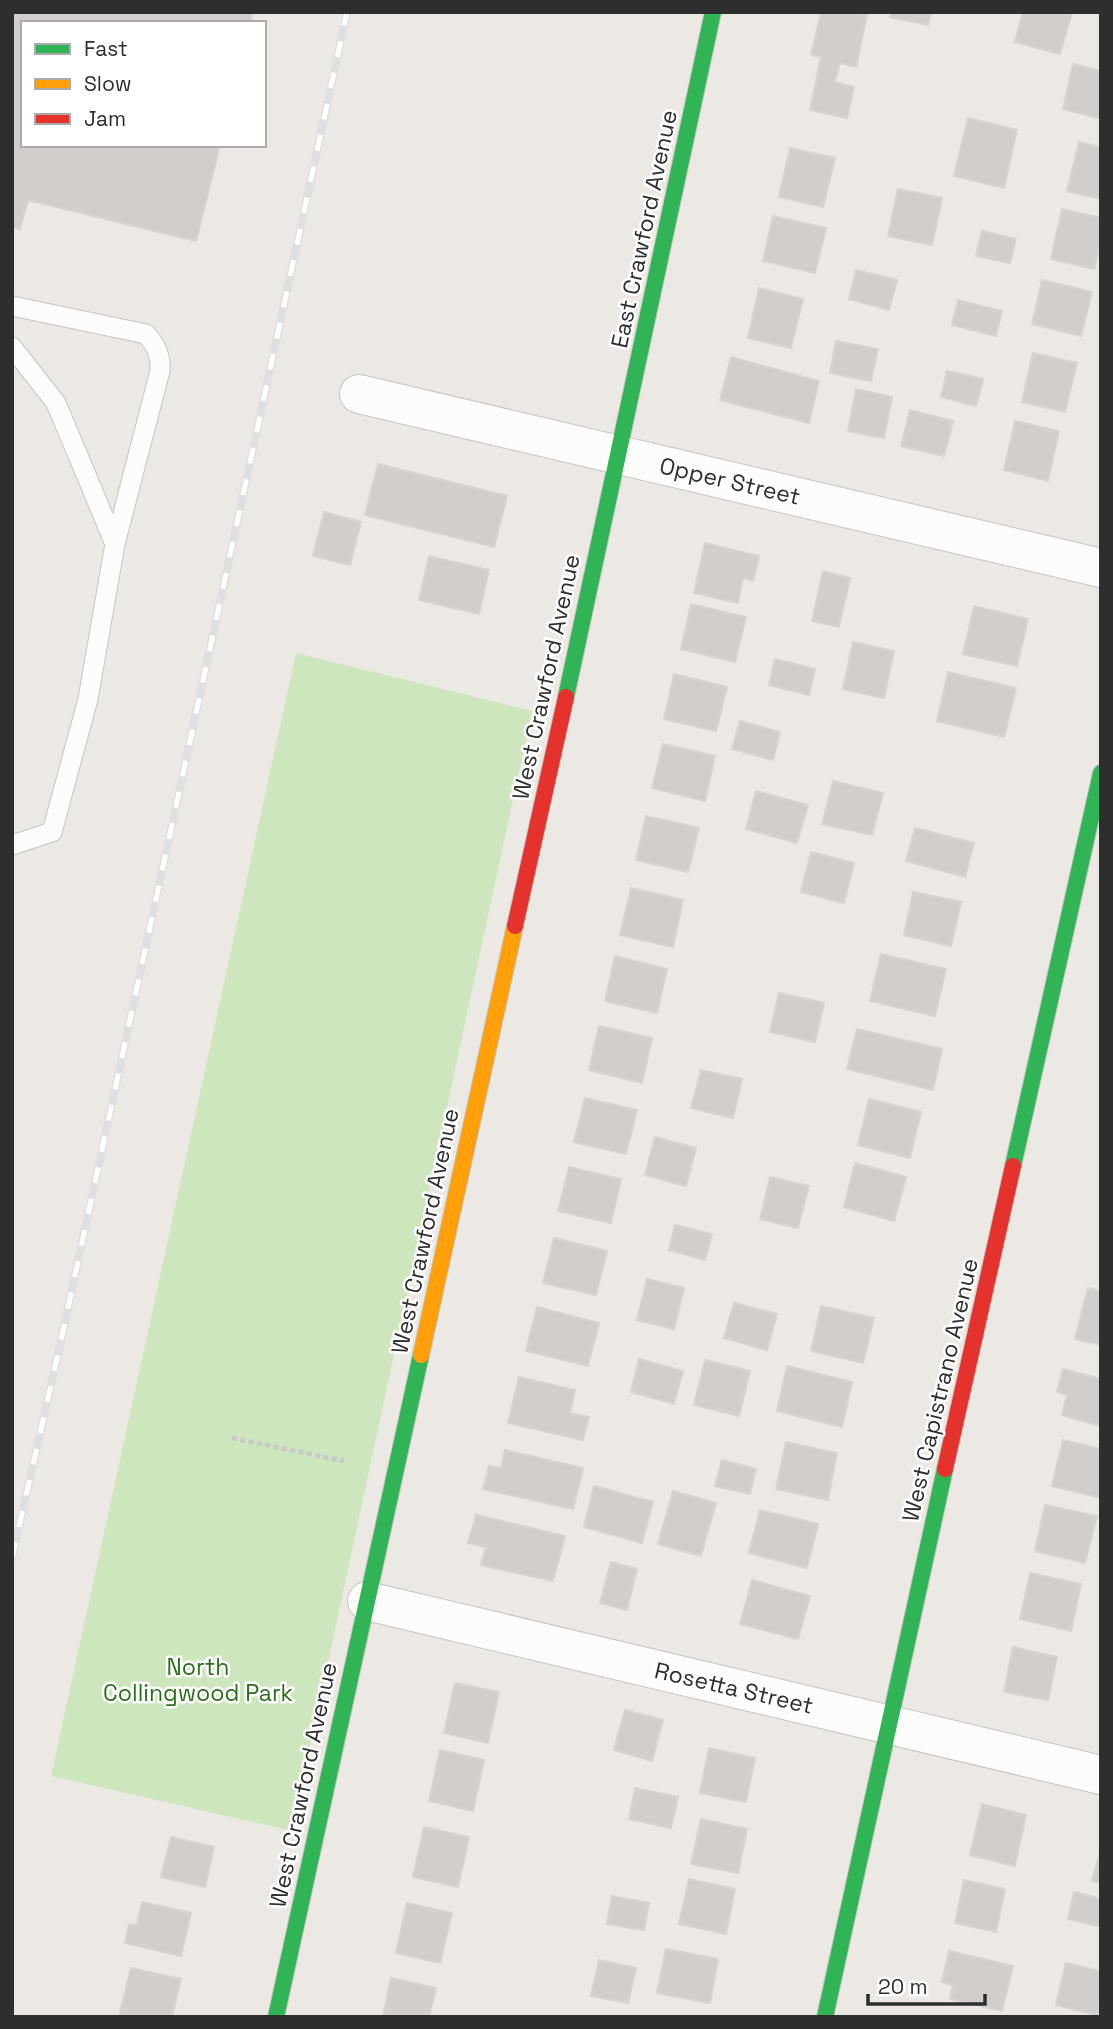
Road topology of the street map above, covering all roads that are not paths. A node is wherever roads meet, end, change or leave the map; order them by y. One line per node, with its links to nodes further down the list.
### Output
1 (713, 12): 5 (street, East Crawford Avenue)
2 (12, 306): 6 (lane)
3 (12, 347): 6 (lane)
4 (359, 394): 5 (street, Opper Street)
5 (618, 455): 7 (street, Opper Street); 10 (street, West Crawford Avenue)
6 (115, 544): 9 (lane)
7 (1101, 568)
8 (1101, 773): 11 (street, West Capistrano Avenue)
9 (12, 845)
10 (367, 1601): 11 (street, Rosetta Street); 13 (street, West Crawford Avenue)
11 (888, 1724): 12 (street, Rosetta Street); 14 (street, West Capistrano Avenue)
12 (1101, 1774)
13 (276, 2017)
14 (825, 2017)

